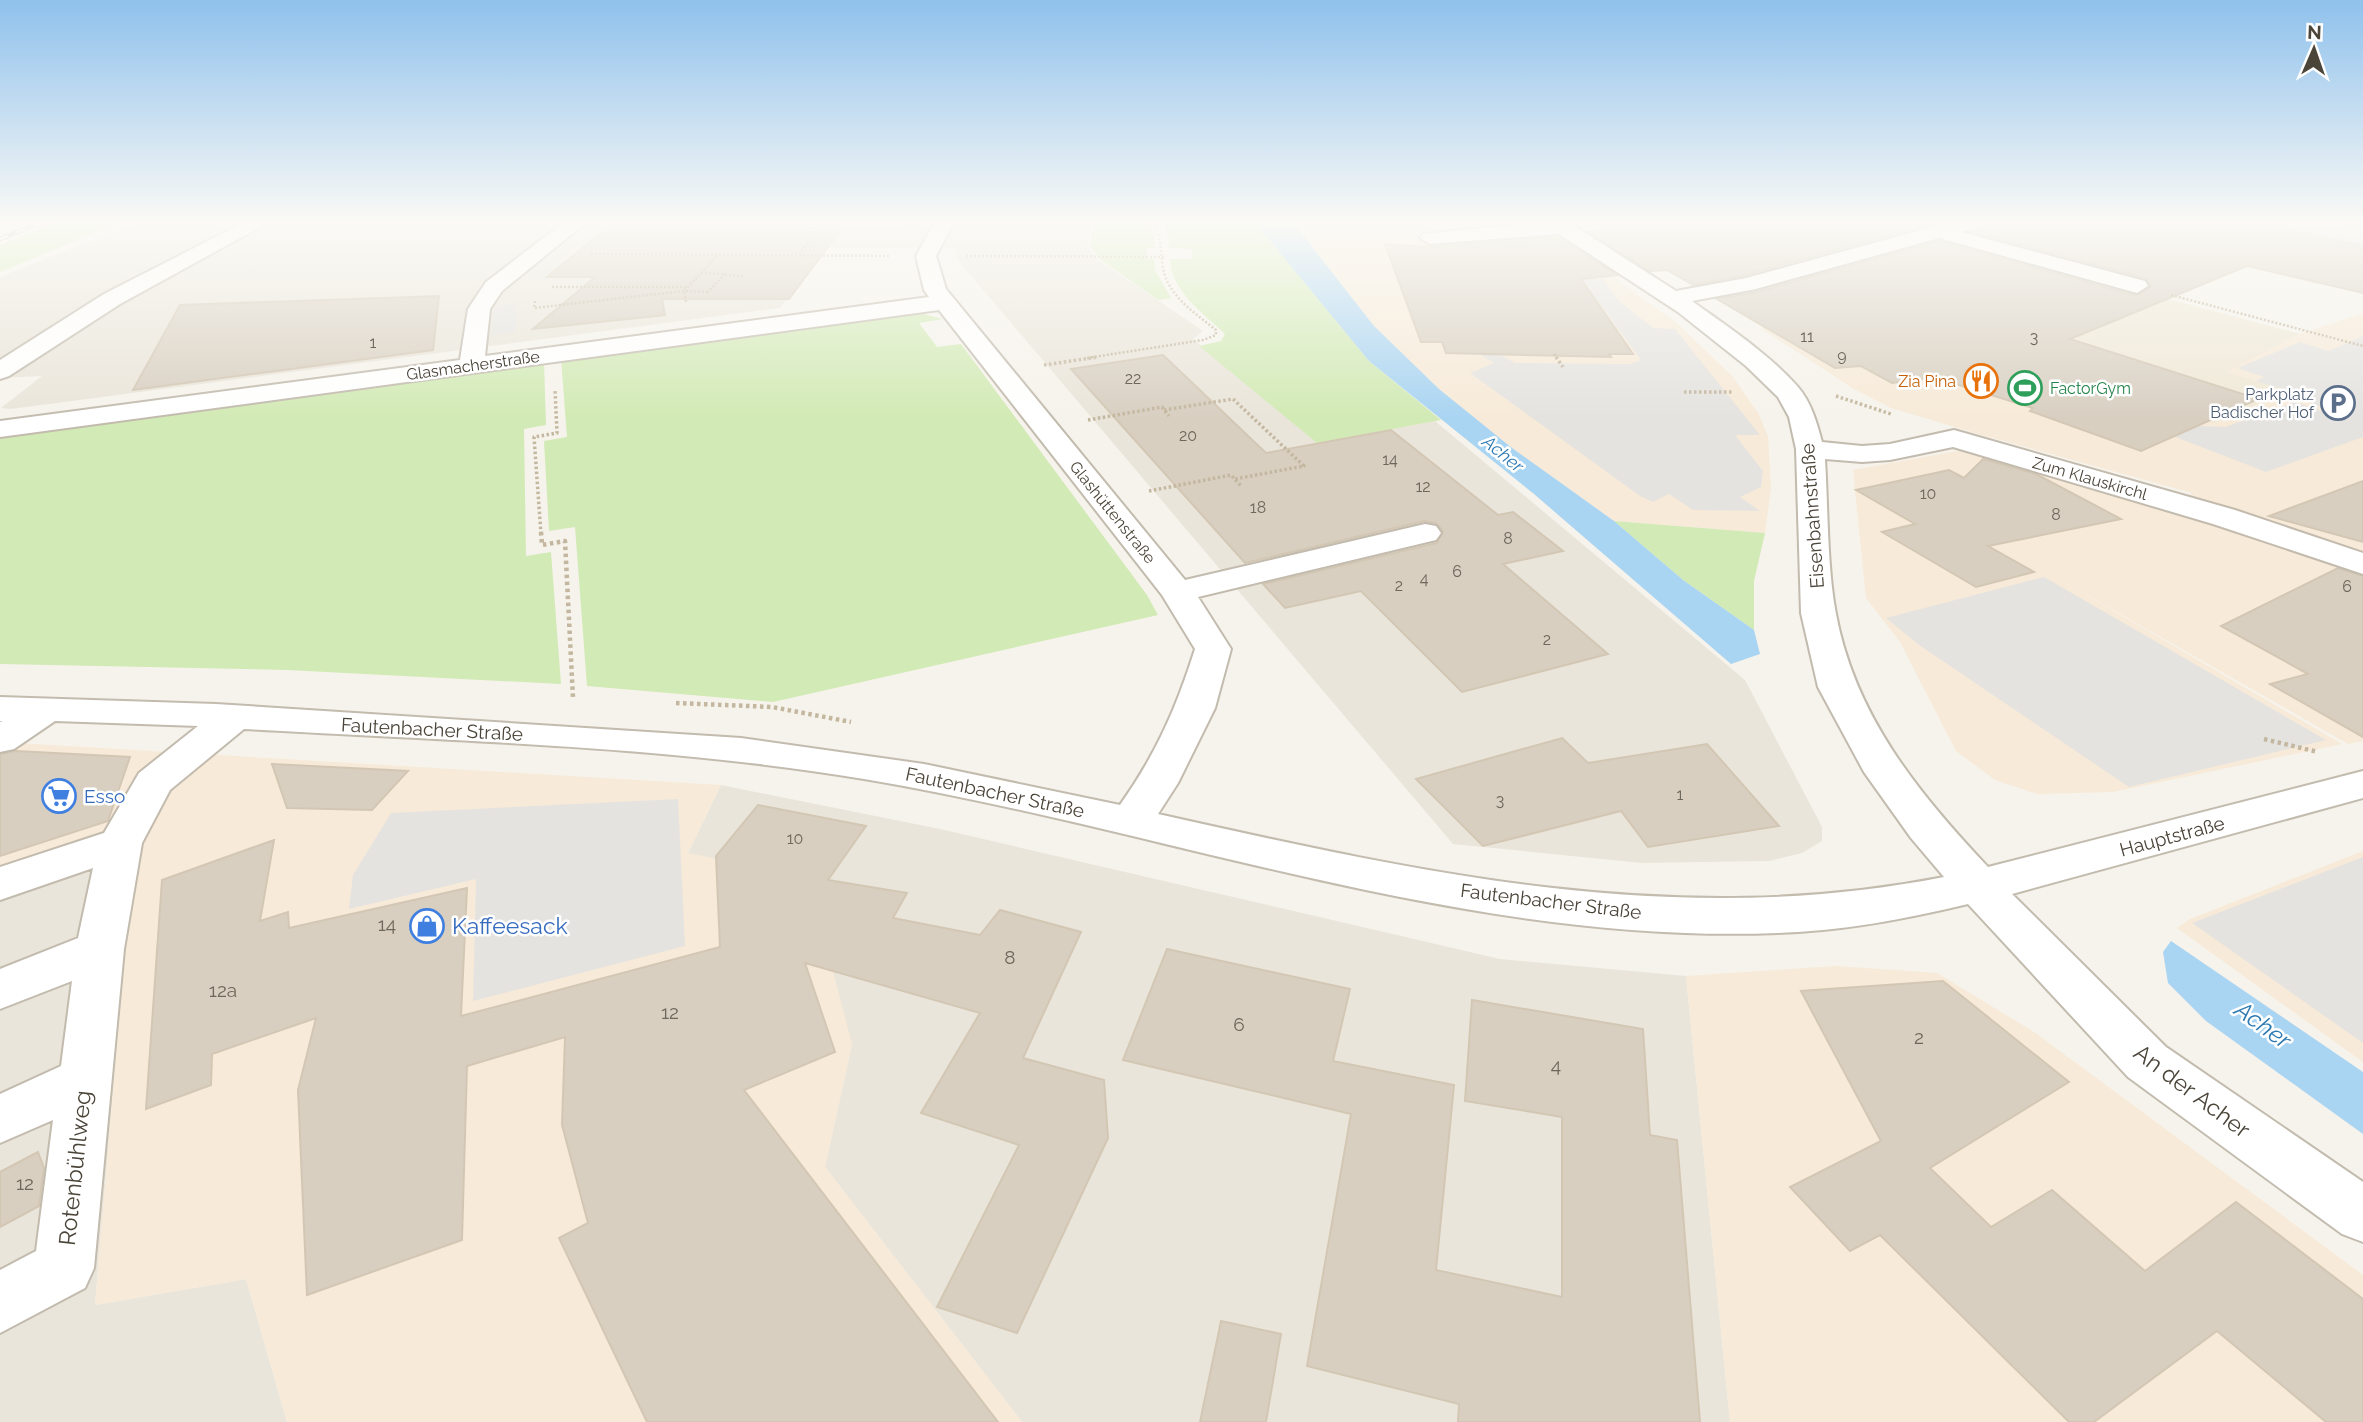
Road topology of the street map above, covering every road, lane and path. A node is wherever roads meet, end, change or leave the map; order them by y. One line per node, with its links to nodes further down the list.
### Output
1 (136, 286): 26 (street)
2 (494, 286): 24 (street)
3 (713, 286): 12 (path)
4 (933, 286): 16 (street, Glashüttenstraße)
5 (1171, 286): 21 (path)
6 (1655, 286): 14 (street, Eisenbahnstraße)
7 (1740, 286): 14 (street)
8 (2138, 286): 19 (path)
9 (551, 287): 10 (path)
10 (688, 287): 11 (path)
11 (684, 291): 12 (path); 13 (path); 17 (path)
12 (708, 292): 15 (path)
13 (536, 297)
14 (1673, 298): 28 (street, Eisenbahnstraße)
15 (701, 299)
16 (946, 302): 20 (street, Glasmacherstraße); 27 (street, Glashüttenstraße)
17 (688, 312)
18 (558, 327): 20 (street)
19 (2363, 346)
20 (553, 354): 24 (street, Glasmacherstraße); 41 (path)
21 (1114, 354): 23 (path); 27 (path)
22 (1554, 354): 25 (path)
23 (1121, 361)
24 (472, 366): 32 (street, Glasmacherstraße)
25 (1563, 368)
26 (0, 371)
27 (1002, 372): 31 (street, Glashüttenstraße)
28 (1789, 393): 33 (path); 34 (street, Eisenbahnstraße)
29 (1164, 410): 30 (path); 31 (path); 35 (path)
30 (1169, 416)
31 (1046, 427): 37 (street, Glashüttenstraße)
32 (0, 429)
33 (1954, 438): 34 (street, Zum Klauskirchl); 39 (street, Zum Klauskirchl)
34 (1810, 449): 50 (street, Eisenbahnstraße)
35 (1235, 479): 36 (path); 37 (path)
36 (1241, 485)
37 (1104, 500): 40 (street, Glashüttenstraße)
38 (1425, 533): 40 (street)
39 (2363, 564)
40 (1177, 592): 47 (street, Glashüttenstraße)
41 (573, 698)
42 (0, 709): 43 (street, Fautenbacher Straße)
43 (47, 709): 44 (street, Fautenbacher Straße); 45 (street)
44 (234, 717): 47 (street, Fautenbacher Straße); 48 (street, Rotenbühlweg)
45 (0, 740)
46 (2363, 784): 50 (street, Hauptstraße)
47 (1132, 820): 50 (street, Fautenbacher Straße)
48 (120, 843): 49 (street); 51 (street, Rotenbühlweg)
49 (0, 884)
50 (1980, 887): 55 (street, An der Acher)
51 (100, 949): 52 (street); 53 (street, Rotenbühlweg)
52 (0, 990)
53 (85, 1079): 54 (street, Rotenbühlweg); 56 (street, Rotenbühlweg)
54 (0, 1120)
55 (2363, 1215)
56 (0, 1303)

